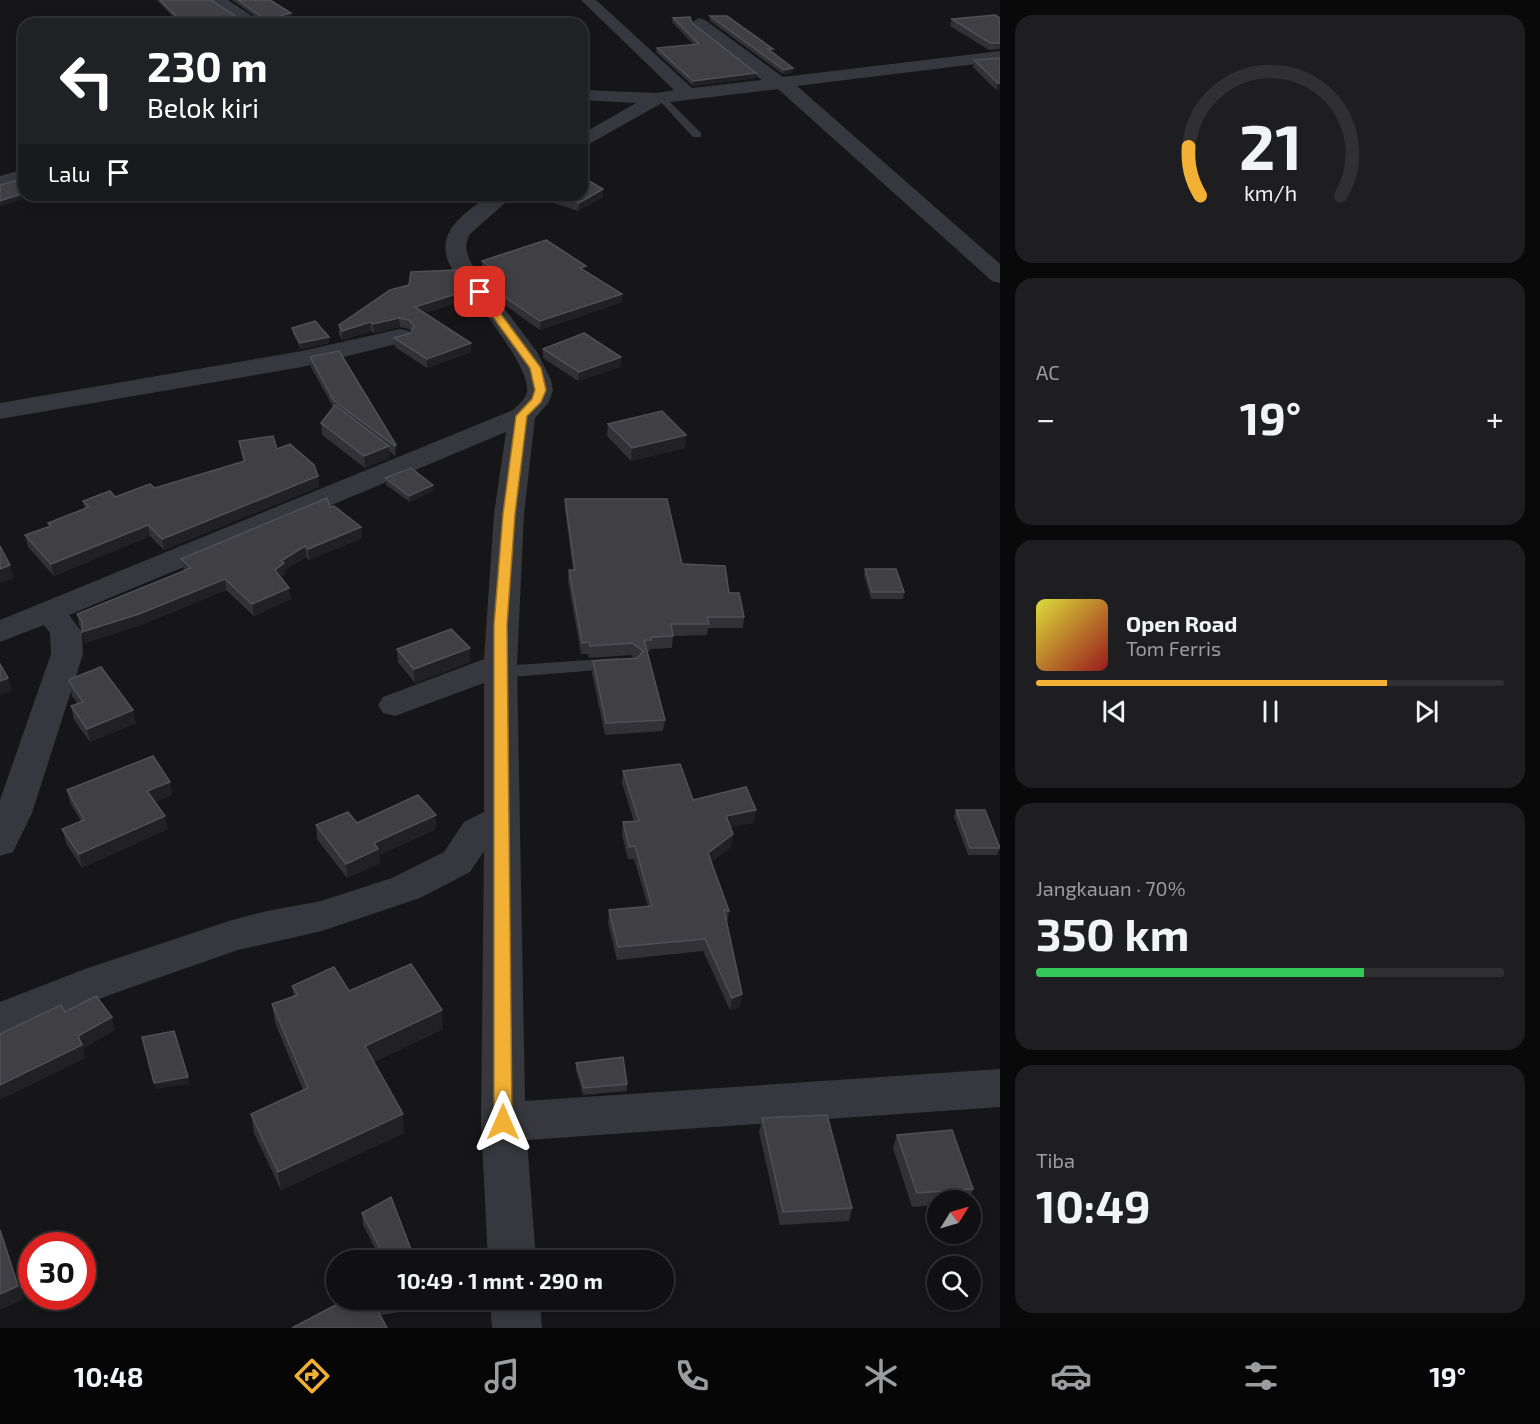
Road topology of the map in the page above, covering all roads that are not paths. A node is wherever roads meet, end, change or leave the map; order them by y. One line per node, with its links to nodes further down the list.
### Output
1 (588, 1): 8 (street)
2 (224, 4): 3 (street); 4 (street)
3 (249, 4)
4 (246, 18)
5 (699, 23): 7 (street)
6 (1000, 56): 7 (street)
7 (779, 83): 8 (street); 16 (street)
8 (687, 93): 10 (street)
9 (588, 95): 10 (street)
10 (660, 98): 11 (lane); 12 (street)
11 (697, 135)
12 (588, 139)
13 (18, 177): 14 (street)
14 (0, 183)
15 (496, 201): 19 (street)
16 (1000, 276)
17 (400, 336): 18 (street)
18 (0, 411)
19 (522, 416): 20 (street); 23 (street)
20 (50, 612): 21 (street); 26 (street)
21 (0, 632)
22 (631, 663): 23 (lane)
23 (500, 668): 24 (street); 25 (street)
24 (395, 705)
25 (503, 819): 27 (street); 29 (street)
26 (0, 842)
27 (0, 1020)
28 (1000, 1088): 29 (street)
29 (503, 1122): 30 (street)
30 (512, 1250)
31 (516, 1310): 32 (street)
32 (517, 1328)

